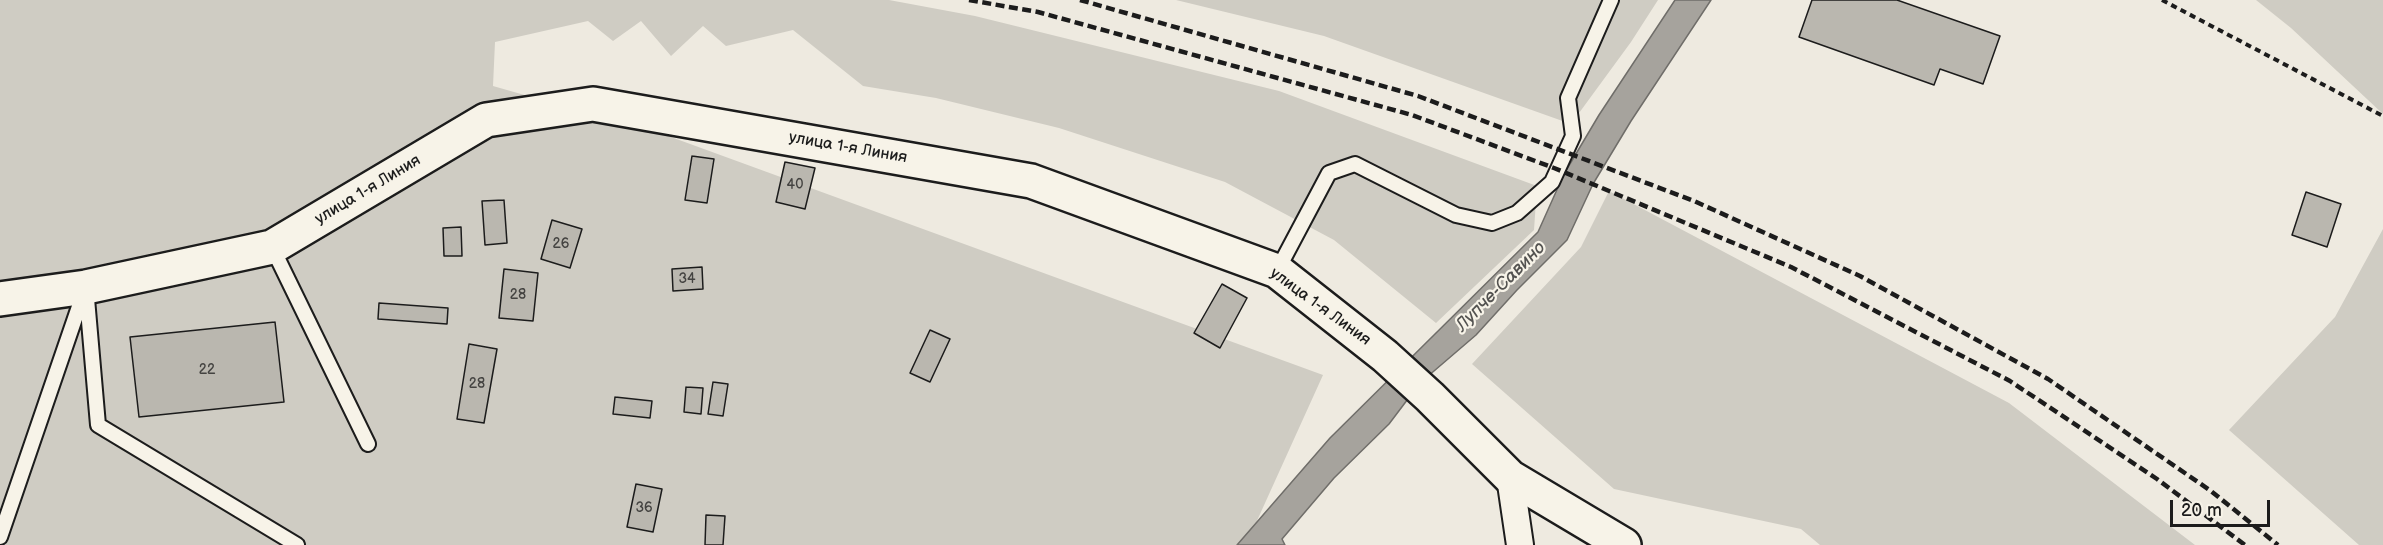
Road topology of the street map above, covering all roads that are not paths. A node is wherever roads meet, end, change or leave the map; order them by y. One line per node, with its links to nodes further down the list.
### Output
1 (1611, 0): 3 (lane)
2 (272, 248): 3 (street, улица 1-я Линия); 4 (street, улица 1-я Линия); 6 (lane)
3 (1277, 272): 7 (street, улица 1-я Линия)
4 (86, 287): 5 (street, улица 1-я Линия); 8 (lane); 9 (lane)
5 (0, 299)
6 (368, 444)
7 (1510, 477): 10 (street); 11 (street, улица 1-я Линия)
8 (0, 537)
9 (297, 545)
10 (1520, 545)
11 (1624, 545)

